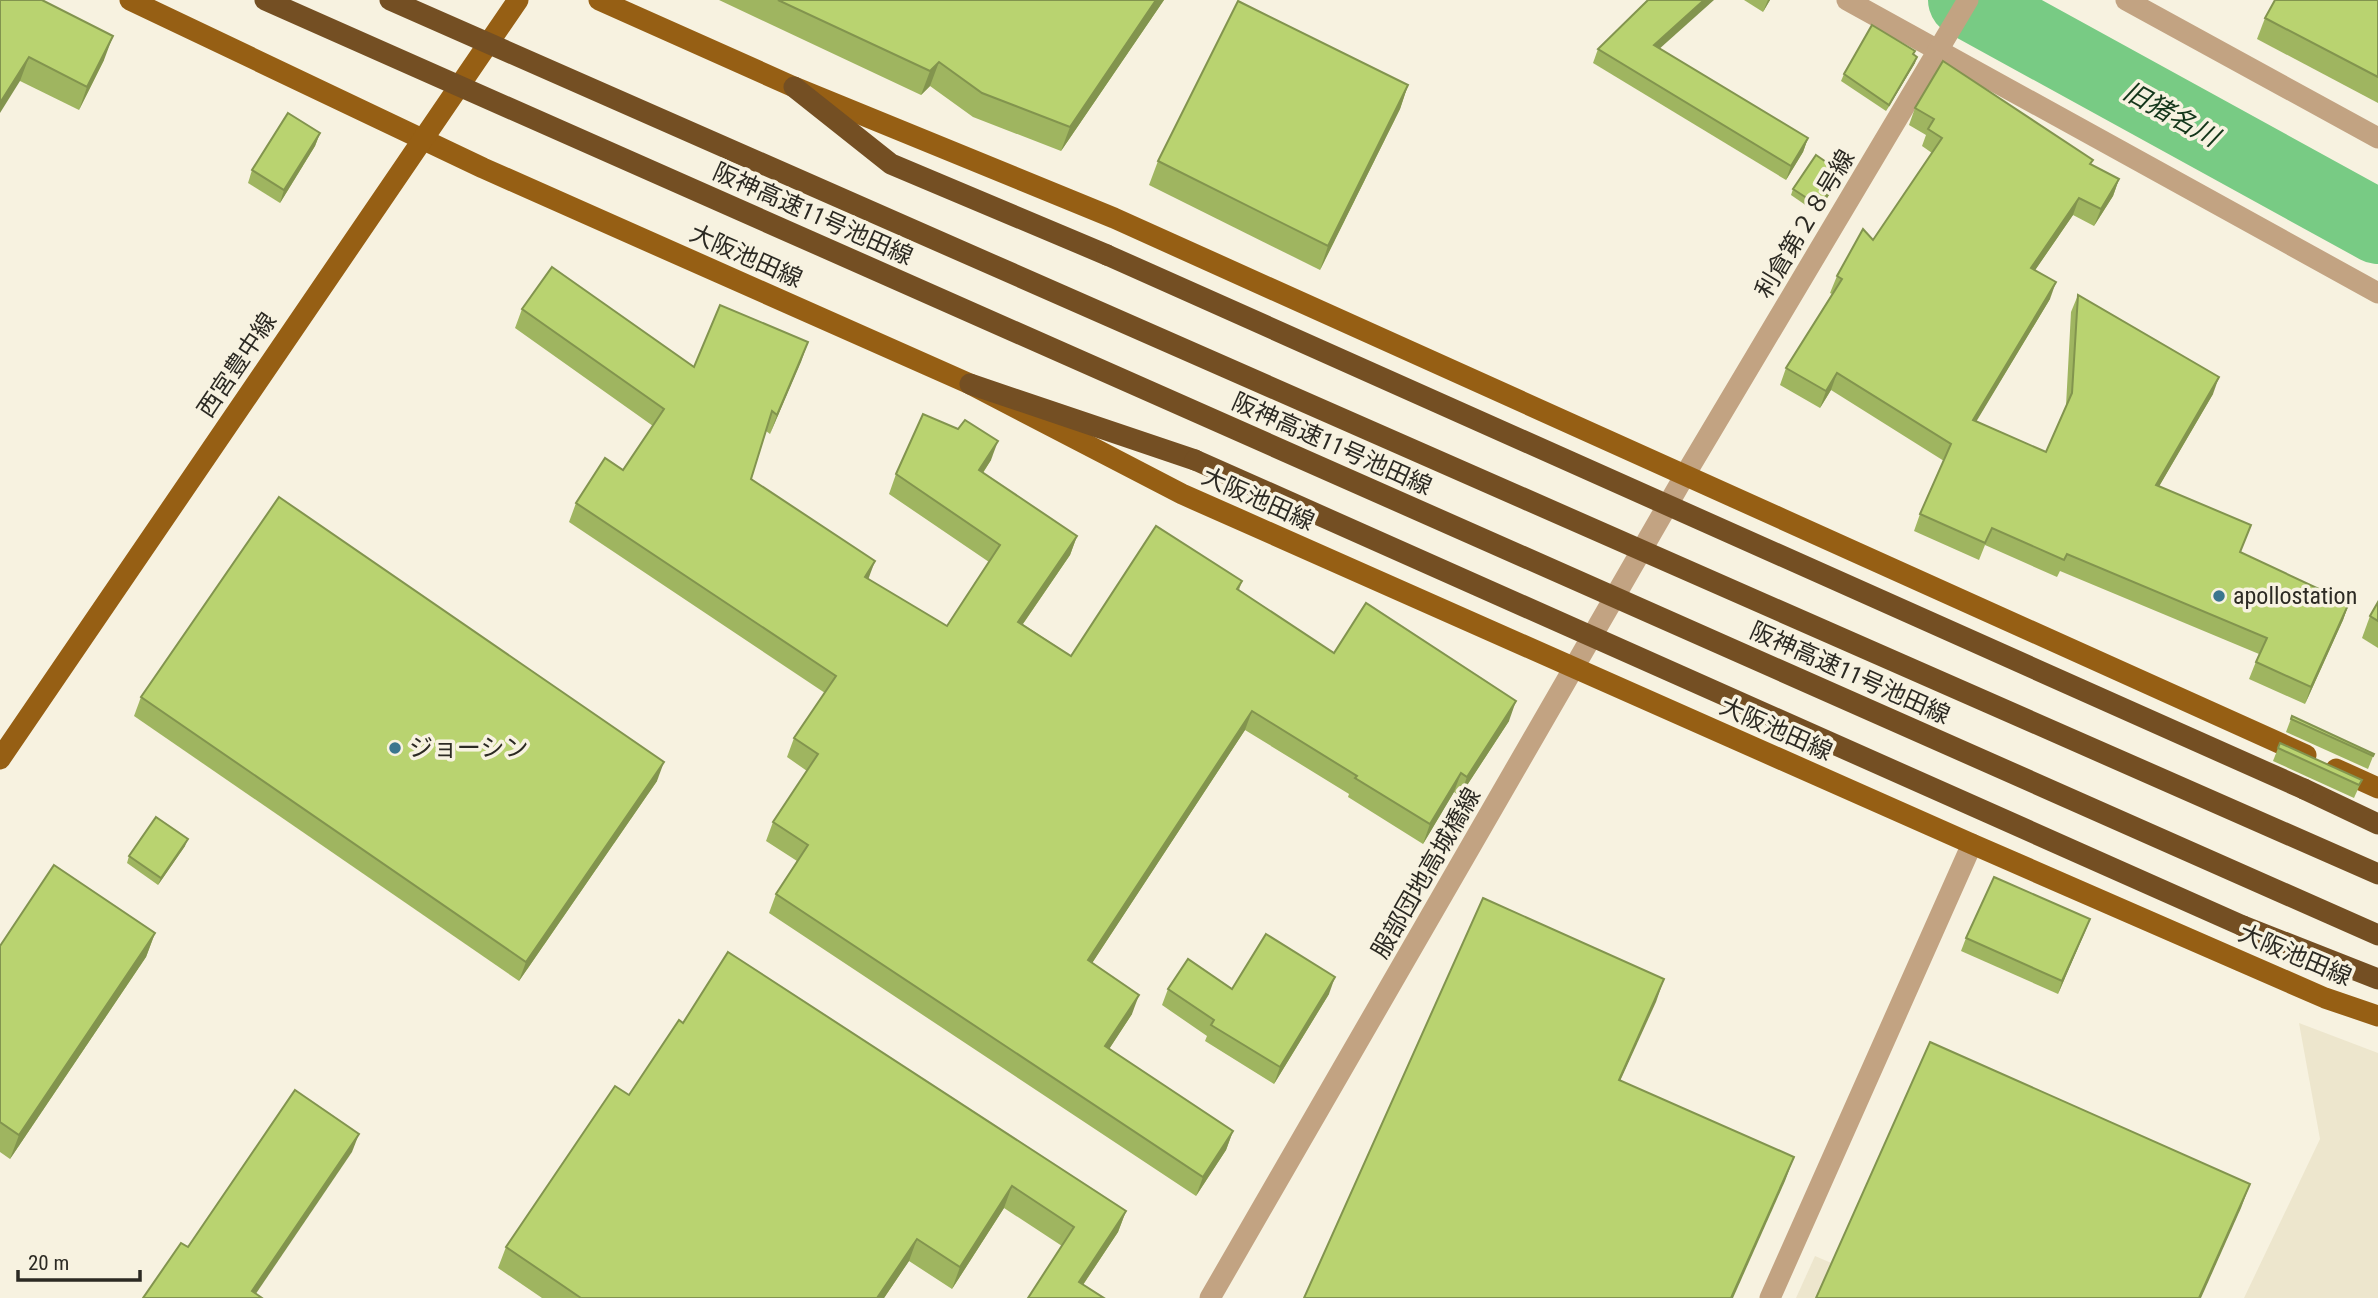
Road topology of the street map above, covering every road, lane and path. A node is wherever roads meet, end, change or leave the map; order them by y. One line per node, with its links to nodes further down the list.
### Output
1 (130, 0): 12 (main road, 大阪池田線)
2 (265, 0): 22 (highway, 阪神高速11号池田線, bridge)
3 (390, 0): 21 (highway, 阪神高速11号池田線, bridge)
4 (518, 0): 12 (main road, 西宮豊中線)
5 (599, 0): 10 (main road)
6 (1847, 0): 9 (street)
7 (1968, 0): 9 (street, 利倉第２８号線)
8 (2126, 0): 11 (street)
9 (1945, 42): 13 (street); 15 (street, 利倉第２８号線)
10 (794, 87): 15 (main road); 19 (highway, bridge)
11 (2378, 138)
12 (425, 139): 14 (main road, 大阪池田線); 17 (main road, 西宮豊中線)
13 (2378, 293)
14 (970, 384): 16 (main road, 大阪池田線); 23 (highway, bridge)
15 (1685, 475): 16 (street, 服部団地高城橋線); 18 (main road)
16 (1574, 668): 20 (main road, 大阪池田線); 25 (street, 服部団地高城橋線)
17 (0, 760)
18 (2378, 788)
19 (2378, 824)
20 (1972, 844): 24 (main road, 大阪池田線); 26 (street)
21 (2378, 874)
22 (2378, 935)
23 (2378, 979)
24 (2378, 1016)
25 (1210, 1298)
26 (1770, 1298)

